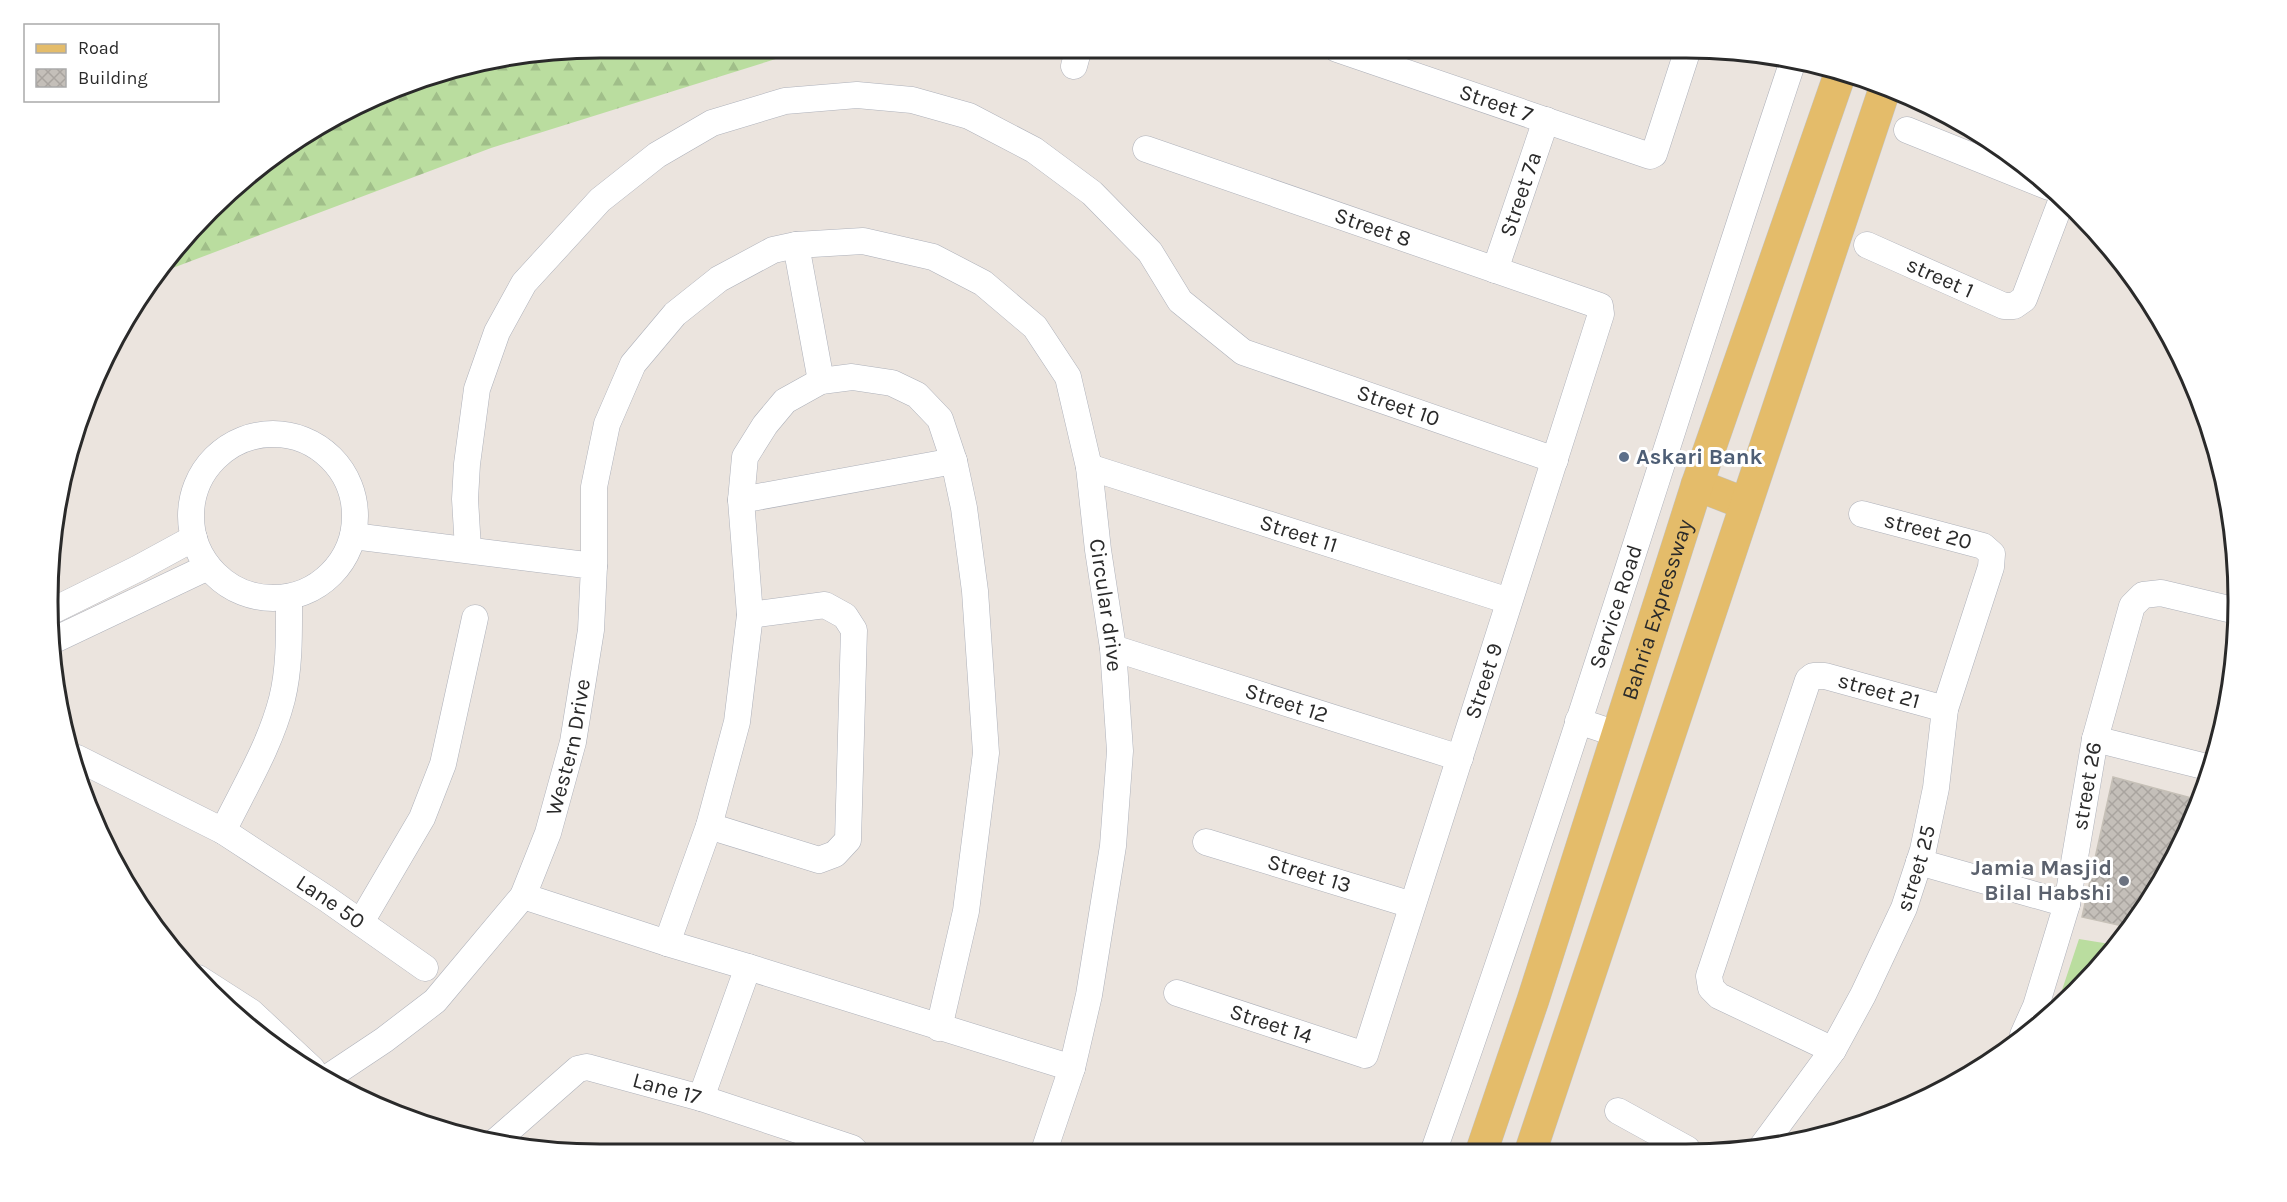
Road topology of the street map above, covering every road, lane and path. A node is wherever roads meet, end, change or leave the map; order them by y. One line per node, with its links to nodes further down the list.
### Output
1 (1363, 58): 6 (street, Street 7)
2 (1685, 58): 6 (street, Street 7)
3 (1790, 69): 38 (street, Service Road)
4 (1838, 80): 19 (main road, Bahria Expressway)
5 (1882, 96): 21 (main road)
6 (1546, 120): 13 (street, Street 7a)
7 (1907, 130): 9 (street)
8 (1146, 149): 13 (street, Street 8)
9 (2023, 177)
10 (2059, 207): 12 (street, street 1)
11 (796, 245): 15 (street); 18 (street, Circular drive); 27 (street, Western Drive)
12 (1867, 245)
13 (1495, 270): 14 (street, Street 8)
14 (1600, 306): 16 (street, Street 9)
15 (821, 381): 17 (street); 20 (street)
16 (1555, 460): 25 (street, Street 10); 30 (street, Street 9)
17 (954, 461): 20 (street); 58 (street)
18 (1089, 467): 30 (street, Street 11); 36 (street, Circular drive)
19 (1696, 485): 21 (main road); 39 (main road, Bahria Expressway)
20 (741, 500): 33 (street)
21 (1746, 504): 72 (main road)
22 (1862, 514): 26 (street, street 20)
23 (353, 536): 24 (street); 25 (street); 29 (street)
24 (194, 538): 28 (street); 31 (street)
25 (468, 549): 27 (street)
26 (1992, 554): 37 (street, street 25)
27 (594, 566): 48 (street, Western Drive)
28 (208, 567): 29 (street); 35 (street)
29 (289, 597): 45 (street)
30 (1509, 601): 41 (street, Street 9)
31 (58, 608)
32 (2228, 609): 40 (street, street 26)
33 (750, 615): 44 (street); 44 (street)
34 (475, 618): 51 (street, Lane 50)
35 (60, 637)
36 (1113, 648): 41 (street, Street 12); 62 (street, Circular drive)
37 (1945, 708): 47 (street, street 25); 60 (street, street 21)
38 (1578, 721): 39 (street); 70 (street, Service Road)
39 (1617, 734): 71 (main road, Bahria Expressway)
40 (2095, 739): 43 (street); 49 (street, street 26)
41 (1460, 758): 50 (street, Street 9)
42 (83, 761): 45 (street, Lane 50)
43 (2203, 766)
44 (709, 826): 52 (street)
45 (223, 831): 51 (street, Lane 50)
46 (1206, 842): 50 (street, Street 13)
47 (1919, 862): 49 (street); 60 (street, street 25)
48 (524, 896): 52 (street); 63 (street, Western Drive)
49 (2067, 904): 57 (street, street 26)
50 (1413, 905): 61 (street, Street 9)
51 (361, 922): 54 (street)
52 (667, 944): 53 (street)
53 (748, 967): 58 (street); 64 (street)
54 (424, 968)
55 (1177, 993): 61 (street, Street 14)
56 (235, 1002): 59 (street)
57 (2030, 1020)
58 (939, 1028): 62 (street)
59 (271, 1031)
60 (1833, 1050): 67 (street, street 25)
61 (1365, 1055)
62 (1072, 1068): 69 (street, Circular drive)
63 (334, 1073)
64 (701, 1098): 66 (street, Lane 17); 68 (street, Lane 17)
65 (1618, 1111): 73 (street)
66 (503, 1134)
67 (1770, 1137)
68 (840, 1144)
69 (1046, 1144)
70 (1436, 1144)
71 (1484, 1144)
72 (1533, 1144)
73 (1678, 1144)

